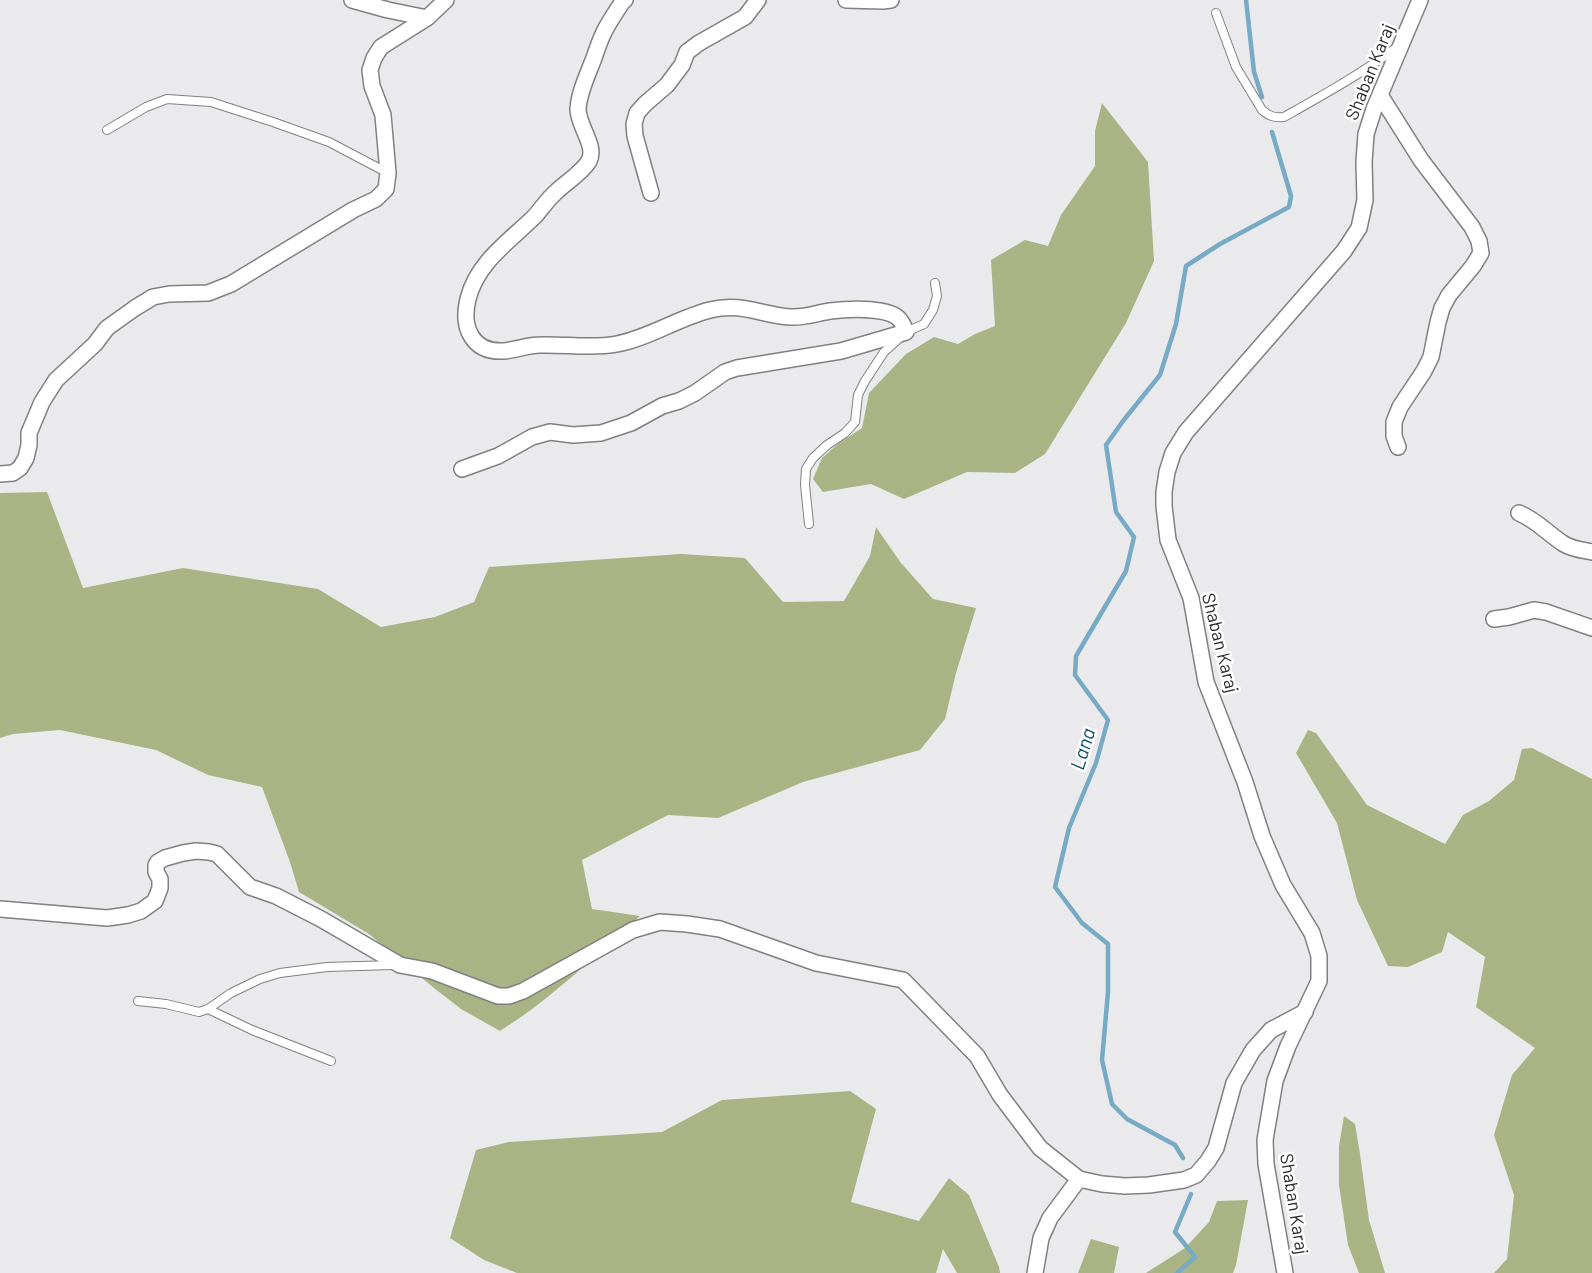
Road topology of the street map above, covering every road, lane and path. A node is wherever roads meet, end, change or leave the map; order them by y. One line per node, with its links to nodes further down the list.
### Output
1 (352, 0): 9 (street)
2 (446, 0): 9 (street)
3 (624, 0): 16 (street)
4 (758, 0): 14 (street)
5 (846, 0): 6 (street)
6 (891, 0)
7 (1420, 0): 10 (street, Shaban Karaj)
8 (1216, 13): 10 (lane)
9 (428, 18): 13 (street)
10 (1402, 43): 11 (street, Shaban Karaj)
11 (1380, 95): 17 (street); 29 (street, Shaban Karaj)
12 (107, 130): 13 (lane)
13 (388, 173): 19 (street)
14 (651, 193)
15 (935, 283): 16 (lane)
16 (906, 332): 18 (street); 21 (lane)
17 (1398, 447)
18 (462, 469)
19 (0, 474)
20 (1520, 513): 22 (street)
21 (809, 524)
22 (1592, 552)
23 (1494, 619): 24 (street)
24 (1592, 628)
25 (0, 909): 26 (street)
26 (400, 965): 28 (lane); 31 (street)
27 (138, 1001): 28 (lane)
28 (208, 1009): 30 (lane)
29 (1305, 1012): 31 (street); 33 (street, Shaban Karaj)
30 (332, 1061)
31 (1079, 1179): 32 (street)
32 (1035, 1273)
33 (1285, 1273)

